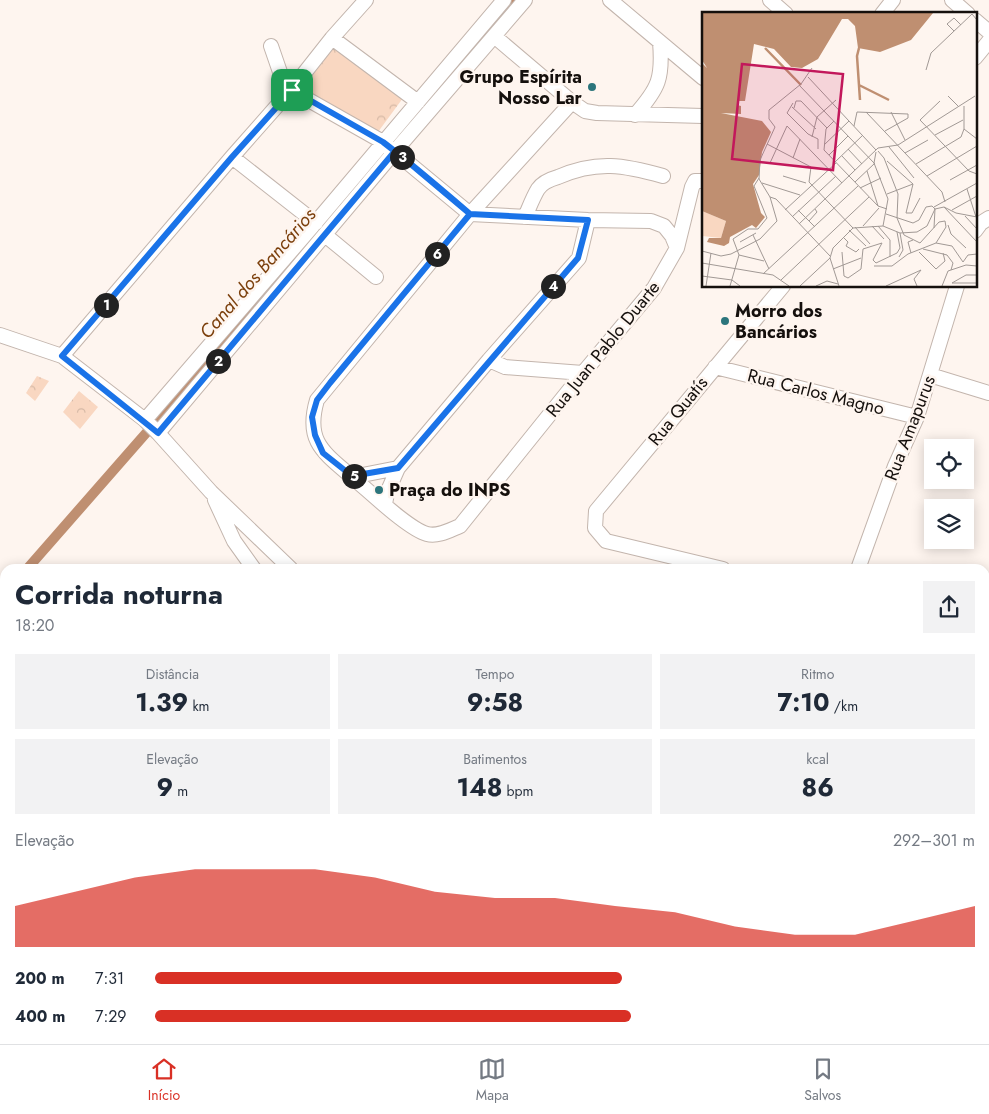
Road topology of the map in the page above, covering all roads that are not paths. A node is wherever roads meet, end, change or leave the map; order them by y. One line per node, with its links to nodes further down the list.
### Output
1 (366, 0): 14 (street)
2 (504, 0): 21 (street)
3 (525, 0): 13 (street)
4 (610, 0): 16 (street)
5 (770, 0): 8 (street)
6 (893, 0): 9 (street)
7 (952, 0): 10 (street)
8 (784, 12)
9 (884, 12)
10 (966, 12)
11 (976, 21): 12 (street)
12 (989, 32)
13 (494, 36): 22 (street); 25 (street)
14 (332, 38): 20 (street); 21 (street)
15 (989, 41): 18 (street)
16 (660, 42): 19 (street); 23 (street)
17 (271, 46): 20 (street)
18 (976, 57)
19 (702, 77)
20 (292, 90): 25 (street); 26 (street)
21 (418, 102): 25 (street)
22 (572, 102): 23 (street); 30 (street, Rua Juan Pablo Duarte)
23 (635, 115): 24 (street)
24 (702, 116)
25 (389, 147): 30 (street); 34 (street); 36 (street)
26 (232, 157): 34 (street); 42 (street)
27 (664, 176): 31 (street)
28 (699, 181): 29 (street, Rua Juan Pablo Duarte)
29 (696, 198): 37 (street, Rua Juan Pablo Duarte)
30 (470, 214): 31 (street); 52 (street, Rua Juan Pablo Duarte)
31 (525, 217): 33 (street)
32 (989, 218): 35 (street)
33 (588, 220): 37 (street); 43 (street)
34 (316, 223): 49 (street)
35 (976, 230)
36 (324, 235): 38 (street); 50 (street)
37 (677, 248): 45 (street, Rua Juan Pablo Duarte)
38 (376, 277)
39 (781, 288): 44 (street, Rua Quatís)
40 (956, 288): 46 (street, Rua Amapurus)
41 (0, 335): 42 (street)
42 (62, 356): 49 (street)
43 (490, 360): 45 (street); 51 (street)
44 (715, 367): 48 (street, Rua Carlos Magno); 59 (street, Rua Quatís)
45 (583, 373): 54 (street, Rua Juan Pablo Duarte)
46 (930, 376): 47 (street); 48 (street, Rua Amapurus)
47 (989, 393)
48 (917, 417): 60 (street, Rua Amapurus)
49 (145, 421): 50 (street)
50 (158, 432): 53 (street)
51 (398, 468): 52 (street); 54 (street)
52 (352, 476): 54 (street, Rua Juan Pablo Duarte)
53 (211, 492): 55 (street); 56 (street)
54 (385, 504)
55 (242, 521): 56 (street); 58 (street)
56 (230, 533): 57 (street)
57 (250, 564)
58 (286, 564)
59 (703, 564)
60 (860, 564)

